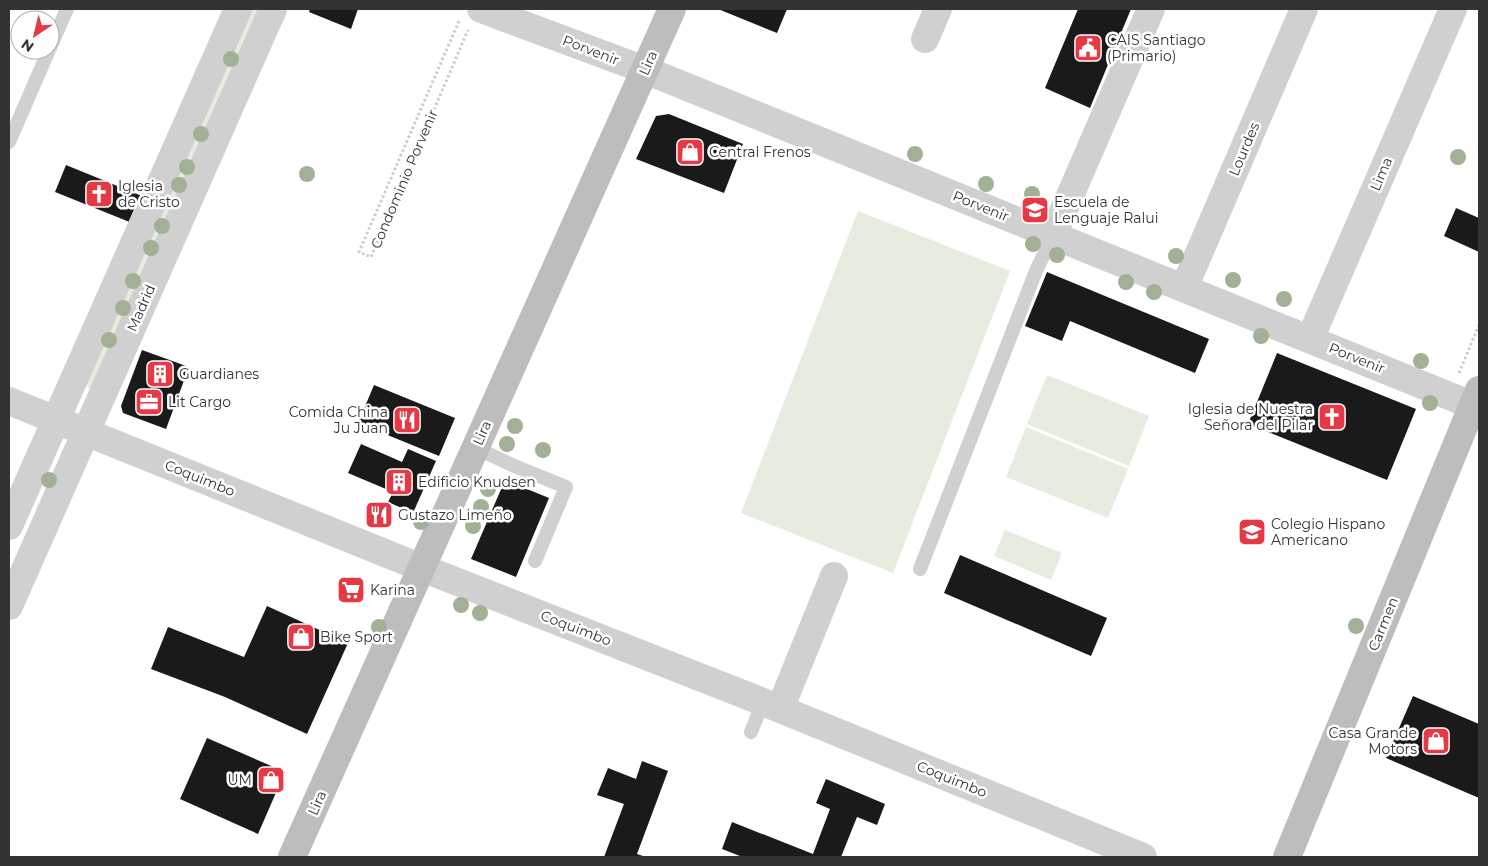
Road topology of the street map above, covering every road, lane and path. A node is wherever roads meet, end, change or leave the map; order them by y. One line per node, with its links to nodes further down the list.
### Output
1 (67, 9): 10 (lane)
2 (238, 9): 22 (street)
3 (273, 9): 23 (street, Madrid)
4 (481, 9): 15 (street, Porvenir)
5 (672, 9): 15 (main road, Lira)
6 (938, 9): 13 (street)
7 (1151, 9): 17 (street)
8 (1304, 9): 18 (street, Lourdes)
9 (1453, 9): 19 (street, Lima)
10 (60, 25)
11 (453, 35): 12 (path, Condominio Porvenir)
12 (465, 38)
13 (925, 39)
14 (44, 60): 16 (lane)
15 (645, 70): 17 (street, Porvenir); 24 (main road, Lira)
16 (9, 142)
17 (1053, 235): 18 (street, Porvenir); 28 (lane)
18 (1184, 288): 19 (street, Porvenir)
19 (1310, 339): 21 (street, Porvenir)
20 (9, 401): 22 (street, Coquimbo)
21 (1477, 401): 35 (main road, Carmen)
22 (56, 420): 23 (street, Coquimbo); 25 (street)
23 (86, 432): 27 (street, Coquimbo); 30 (street, Madrid)
24 (476, 448): 26 (lane); 27 (main road, Lira)
25 (9, 526)
26 (535, 561)
27 (422, 568): 31 (street, Coquimbo); 33 (main road, Lira)
28 (920, 569)
29 (834, 576): 31 (street)
30 (9, 606)
31 (772, 705): 32 (lane); 34 (street, Coquimbo)
32 (751, 732)
33 (292, 857)
34 (1143, 857)
35 (1287, 857)

